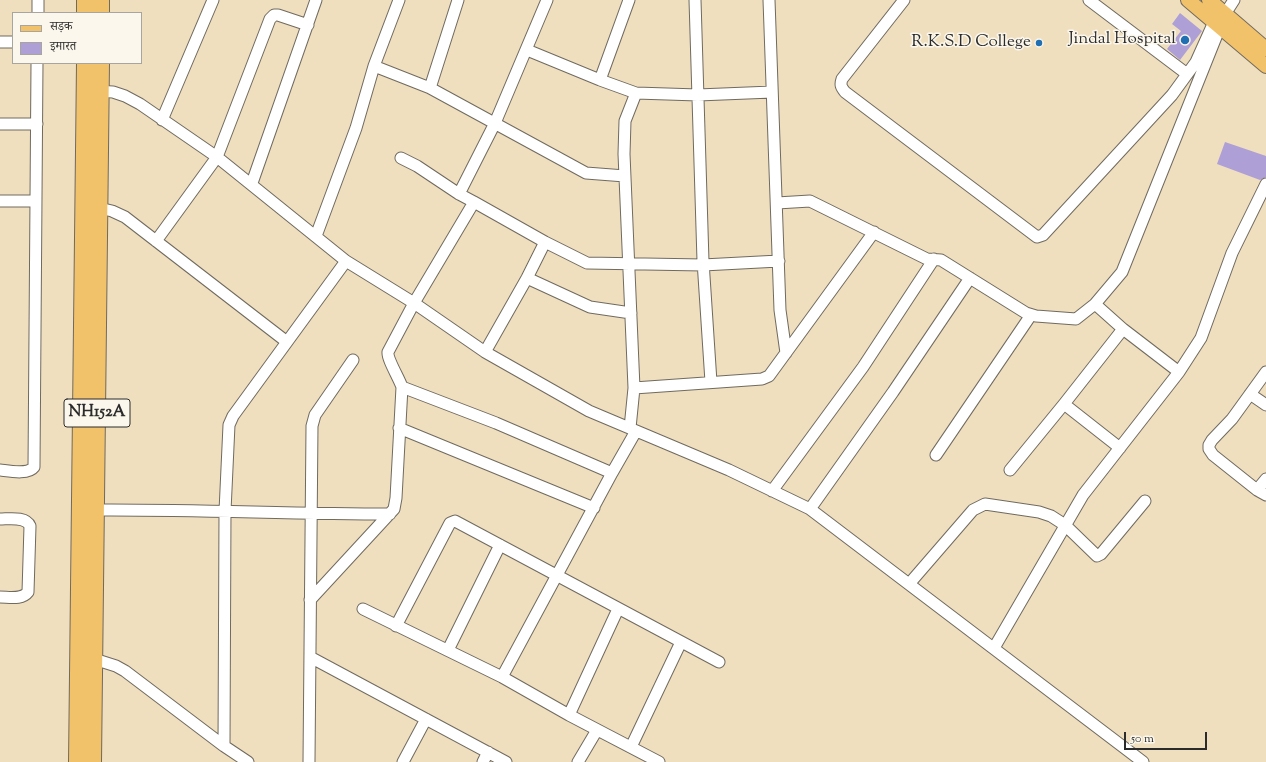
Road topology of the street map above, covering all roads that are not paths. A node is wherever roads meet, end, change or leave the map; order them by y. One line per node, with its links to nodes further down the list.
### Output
1 (38, 0): 17 (street)
2 (85, 0): 18 (highway)
3 (101, 0): 19 (highway)
4 (213, 0): 38 (street)
5 (316, 0): 21 (street)
6 (398, 0): 29 (street)
7 (458, 0): 33 (street)
8 (547, 0): 25 (street)
9 (629, 0): 32 (street)
10 (695, 0): 37 (street)
11 (769, 0): 35 (street)
12 (904, 0): 31 (street)
13 (1089, 0): 31 (street)
14 (1188, 0): 20 (main road)
15 (1209, 0): 20 (main road)
16 (1234, 0): 20 (street)
17 (38, 12)
18 (85, 12)
19 (101, 12)
20 (1220, 21): 24 (main road); 30 (main road); 31 (street); 65 (street)
21 (308, 25): 42 (street); 45 (street)
22 (0, 42): 23 (street)
23 (12, 42)
24 (1266, 49)
25 (527, 50): 32 (street); 39 (street)
26 (37, 64): 41 (street)
27 (85, 64): 34 (highway, NH152A)
28 (100, 64): 34 (highway, NH152A)
29 (374, 66): 33 (street); 54 (street)
30 (1266, 66)
31 (1187, 74)
32 (600, 80): 36 (street)
33 (430, 88): 39 (street)
34 (93, 91): 38 (street); 52 (highway, NH152A); 95 (highway, NH152A)
35 (772, 92): 37 (street); 51 (street)
36 (636, 93): 37 (street); 44 (street)
37 (698, 95): 61 (street)
38 (162, 120): 42 (street)
39 (495, 123): 44 (street); 47 (street)
40 (0, 124): 41 (street)
41 (37, 124): 49 (street)
42 (217, 157): 45 (street); 55 (street)
43 (401, 158): 47 (street)
44 (625, 176): 60 (street)
45 (252, 184): 54 (street)
46 (1266, 184): 73 (street)
47 (459, 194): 50 (street)
48 (0, 201): 49 (street)
49 (36, 201): 85 (street)
50 (474, 202): 56 (street); 64 (street)
51 (777, 203): 53 (street); 59 (street)
52 (99, 208): 55 (street); 94 (highway, NH152A)
53 (874, 232): 57 (street); 71 (street)
54 (316, 236): 58 (street)
55 (156, 241): 69 (street)
56 (545, 242): 60 (street); 62 (street)
57 (934, 259): 63 (street); 89 (street)
58 (346, 261): 64 (street); 69 (street)
59 (779, 261): 61 (street); 71 (street)
60 (629, 264): 61 (street); 66 (street)
61 (703, 265): 75 (street)
62 (527, 278): 66 (street); 70 (street)
63 (970, 278): 67 (street); 93 (street)
64 (414, 303): 70 (street); 76 (street)
65 (1095, 304): 67 (street); 68 (street)
66 (631, 313): 77 (street)
67 (1031, 315): 84 (street)
68 (1123, 329): 73 (street); 79 (street)
69 (287, 342): 96 (street)
70 (485, 352): 82 (street)
71 (786, 353): 75 (street)
72 (353, 360): 97 (street)
73 (1179, 372): 83 (street)
74 (1266, 372): 78 (street)
75 (711, 382): 77 (street)
76 (402, 387): 81 (street); 87 (street)
77 (634, 388): 82 (street)
78 (1250, 394): 80 (street); 90 (street)
79 (1064, 404): 83 (street); 86 (street)
80 (1266, 405)
81 (399, 428): 92 (street); 98 (street)
82 (633, 430): 87 (street); 89 (street)
83 (1120, 448): 100 (street)
84 (936, 455)
85 (0, 470)
86 (1010, 470)
87 (612, 473): 92 (street)
88 (1266, 479): 90 (street)
89 (772, 491): 93 (street)
90 (1262, 493)
91 (1145, 501): 100 (street)
92 (594, 508): 102 (street)
93 (810, 509): 103 (street)
94 (96, 510): 95 (street); 96 (street); 113 (highway, NH152A)
95 (80, 511): 122 (highway, NH152A)
96 (225, 511): 97 (street); 119 (street)
97 (311, 514): 98 (street); 105 (street)
98 (390, 514): 105 (street)
99 (0, 519): 104 (street)
100 (1065, 525): 103 (street); 110 (street)
101 (500, 545): 102 (street); 108 (street); 111 (street)
102 (557, 575): 107 (street); 115 (street)
103 (908, 584): 110 (street)
104 (0, 597)
105 (310, 600): 112 (street)
106 (363, 609): 108 (street)
107 (618, 609): 109 (street); 116 (street)
108 (396, 626): 111 (street)
109 (681, 642): 114 (street); 120 (street)
110 (994, 648): 130 (street)
111 (448, 650): 115 (street)
112 (310, 657): 117 (street); 125 (street)
113 (94, 659): 119 (street); 123 (highway, NH152A)
114 (719, 662)
115 (502, 677): 116 (street)
116 (569, 715): 118 (street)
117 (426, 719): 121 (street); 126 (street)
118 (597, 730): 120 (street); 128 (street)
119 (224, 746): 124 (street)
120 (631, 747): 129 (street)
121 (485, 757): 127 (street)
122 (77, 762)
123 (93, 762)
124 (248, 762)
125 (309, 762)
126 (403, 762)
127 (506, 762)
128 (578, 762)
129 (660, 762)
130 (1143, 762)

